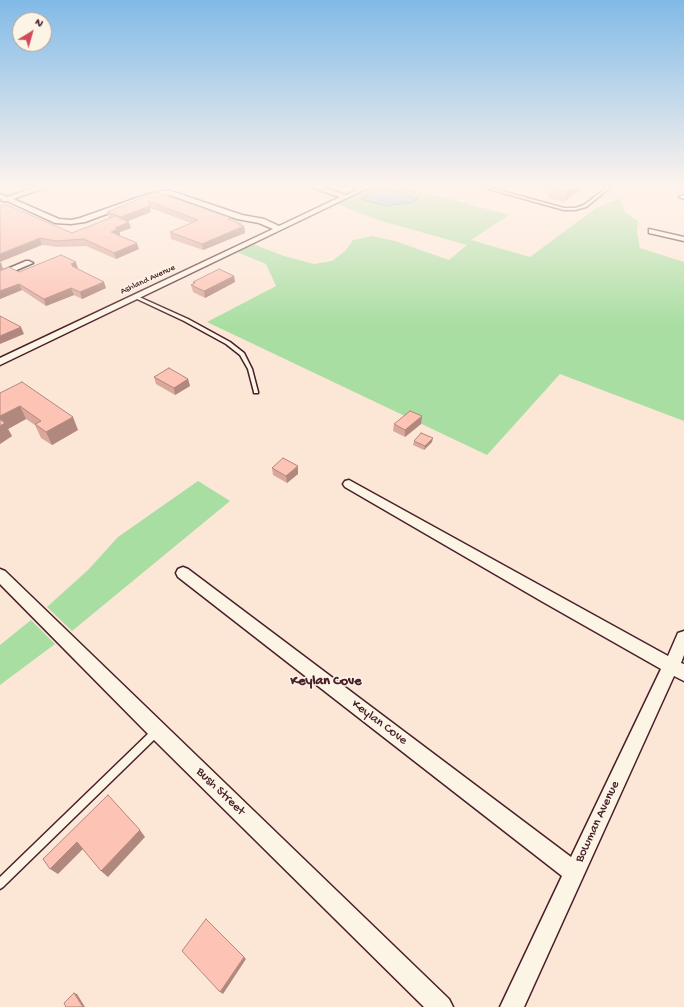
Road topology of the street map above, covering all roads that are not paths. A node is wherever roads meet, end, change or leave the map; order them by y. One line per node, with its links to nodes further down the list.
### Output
1 (270, 233): 6 (street, Ashland Avenue)
2 (660, 233): 3 (street)
3 (684, 239)
4 (29, 263): 5 (street)
5 (0, 275)
6 (136, 297): 7 (street, Ashland Avenue); 8 (lane)
7 (0, 362)
8 (256, 392)
9 (349, 484): 13 (street)
10 (183, 573): 15 (street, Keylan Cove)
11 (0, 575): 14 (street, Bush Street)
12 (684, 638): 13 (street, Bowman Avenue)
13 (677, 669): 15 (street, Bowman Avenue)
14 (157, 731): 16 (lane); 17 (street, Bush Street)
15 (575, 873): 18 (street, Bowman Avenue)
16 (0, 884)
17 (440, 1007)
18 (512, 1007)

